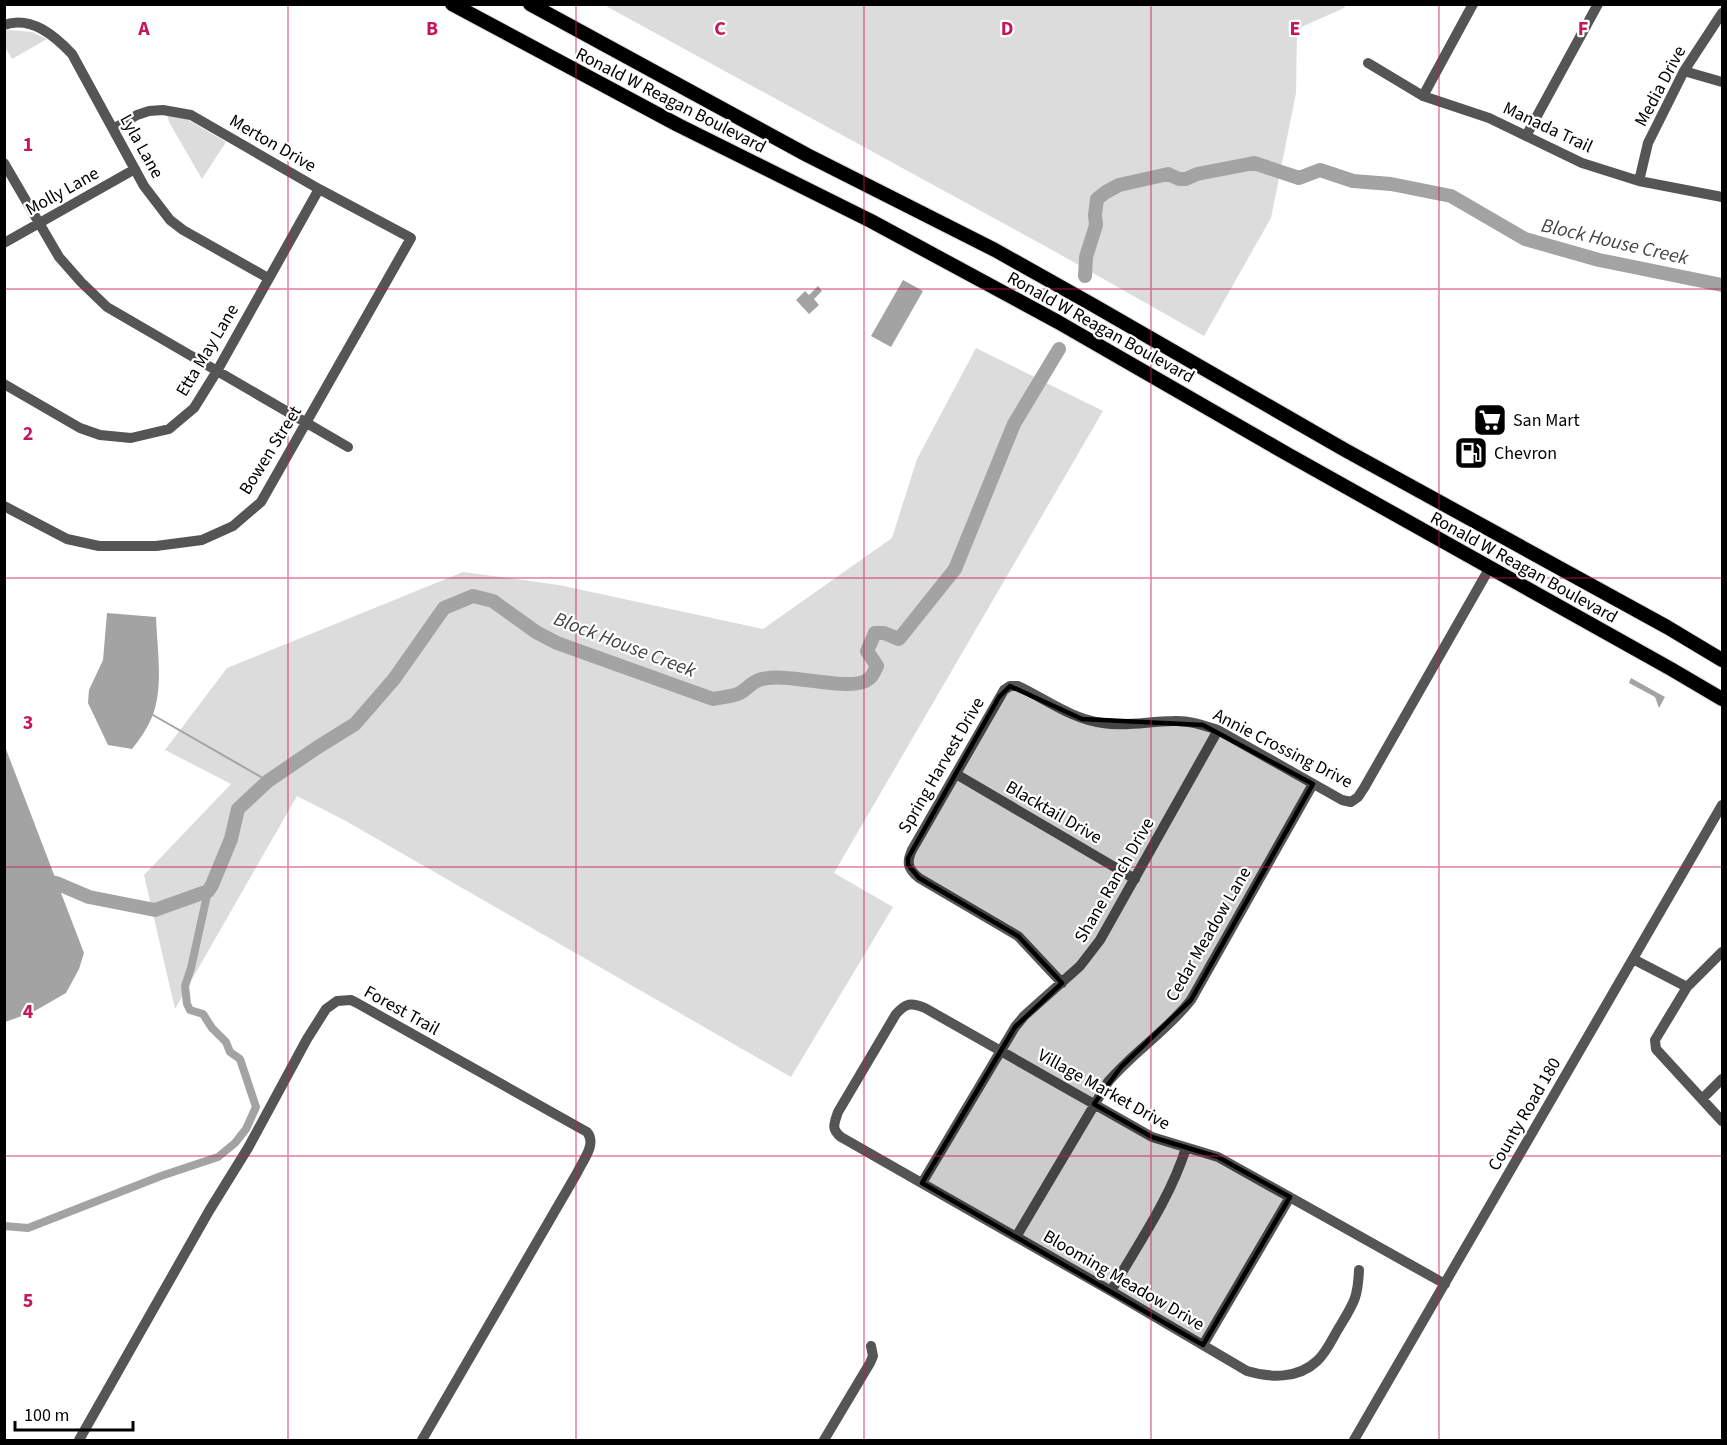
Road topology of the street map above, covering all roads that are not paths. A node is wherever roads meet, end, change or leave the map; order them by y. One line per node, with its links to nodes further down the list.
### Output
1 (452, 4): 27 (main road, Ronald W Reagan Boulevard)
2 (530, 4): 28 (main road, Ronald W Reagan Boulevard)
3 (1473, 4): 10 (street)
4 (1598, 4): 12 (street)
5 (1722, 13): 8 (street, Media Drive)
6 (4, 25): 11 (street, Lyla Lane)
7 (1368, 63): 10 (street, Manada Trail)
8 (1684, 71): 9 (street); 15 (street, Media Drive)
9 (1722, 82)
10 (1423, 96): 12 (street, Manada Trail)
11 (113, 129): 14 (street, Lyla Lane); 16 (street, Merton Drive)
12 (1526, 136): 15 (street, Manada Trail)
13 (4, 164): 18 (street)
14 (135, 169): 18 (street, Molly Lane); 21 (street, Lyla Lane)
15 (1639, 181): 17 (street, Manada Trail)
16 (320, 189): 19 (street, Merton Drive); 21 (street, Etta May Lane)
17 (1722, 196)
18 (39, 223): 20 (street, Molly Lane); 22 (street)
19 (411, 238): 24 (street, Bowen Street)
20 (4, 243)
21 (268, 278): 22 (street, Etta May Lane)
22 (216, 371): 23 (street, Etta May Lane); 24 (street)
23 (4, 384)
24 (308, 423): 25 (street); 26 (street, Bowen Street)
25 (348, 447)
26 (4, 506)
27 (1489, 568): 30 (main road, Ronald W Reagan Boulevard); 33 (street, Annie Crossing Drive)
28 (1722, 660)
29 (1010, 686): 31 (street, Annie Crossing Drive); 32 (street, Spring Harvest Drive)
30 (1722, 699)
31 (1218, 730): 33 (street, Annie Crossing Drive); 35 (street, Shane Ranch Drive)
32 (956, 774): 35 (street, Blacktail Drive); 38 (street, Spring Harvest Drive)
33 (1313, 784): 43 (street, Cedar Meadow Lane)
34 (1722, 805): 37 (street, County Road 180)
35 (1135, 879): 38 (street, Shane Ranch Drive)
36 (1722, 952): 39 (street)
37 (1633, 959): 39 (street); 51 (street, County Road 180)
38 (1062, 983): 40 (street, Shane Ranch Drive)
39 (1687, 987): 42 (street)
40 (1001, 1051): 43 (street, Village Market Drive); 45 (street, Village Market Drive); 47 (street, Shane Ranch Drive)
41 (1722, 1079): 42 (street)
42 (1702, 1099): 44 (street)
43 (1094, 1104): 46 (street, Village Market Drive); 49 (street, Cedar Meadow Lane)
44 (1722, 1121)
45 (834, 1128): 47 (street, Blooming Meadow Drive)
46 (1186, 1148): 48 (street, Village Market Drive); 52 (street)
47 (922, 1183): 49 (street, Blooming Meadow Drive)
48 (1290, 1197): 51 (street, Village Market Drive); 53 (street)
49 (1016, 1237): 52 (street, Blooming Meadow Drive)
50 (1359, 1270): 53 (street, Blooming Meadow Drive)
51 (1445, 1284): 58 (street, County Road 180)
52 (1111, 1291): 53 (street, Blooming Meadow Drive)
53 (1203, 1345)
54 (872, 1346): 57 (street)
55 (79, 1440): 56 (street, Forest Trail)
56 (422, 1440)
57 (824, 1440)
58 (1354, 1440)

